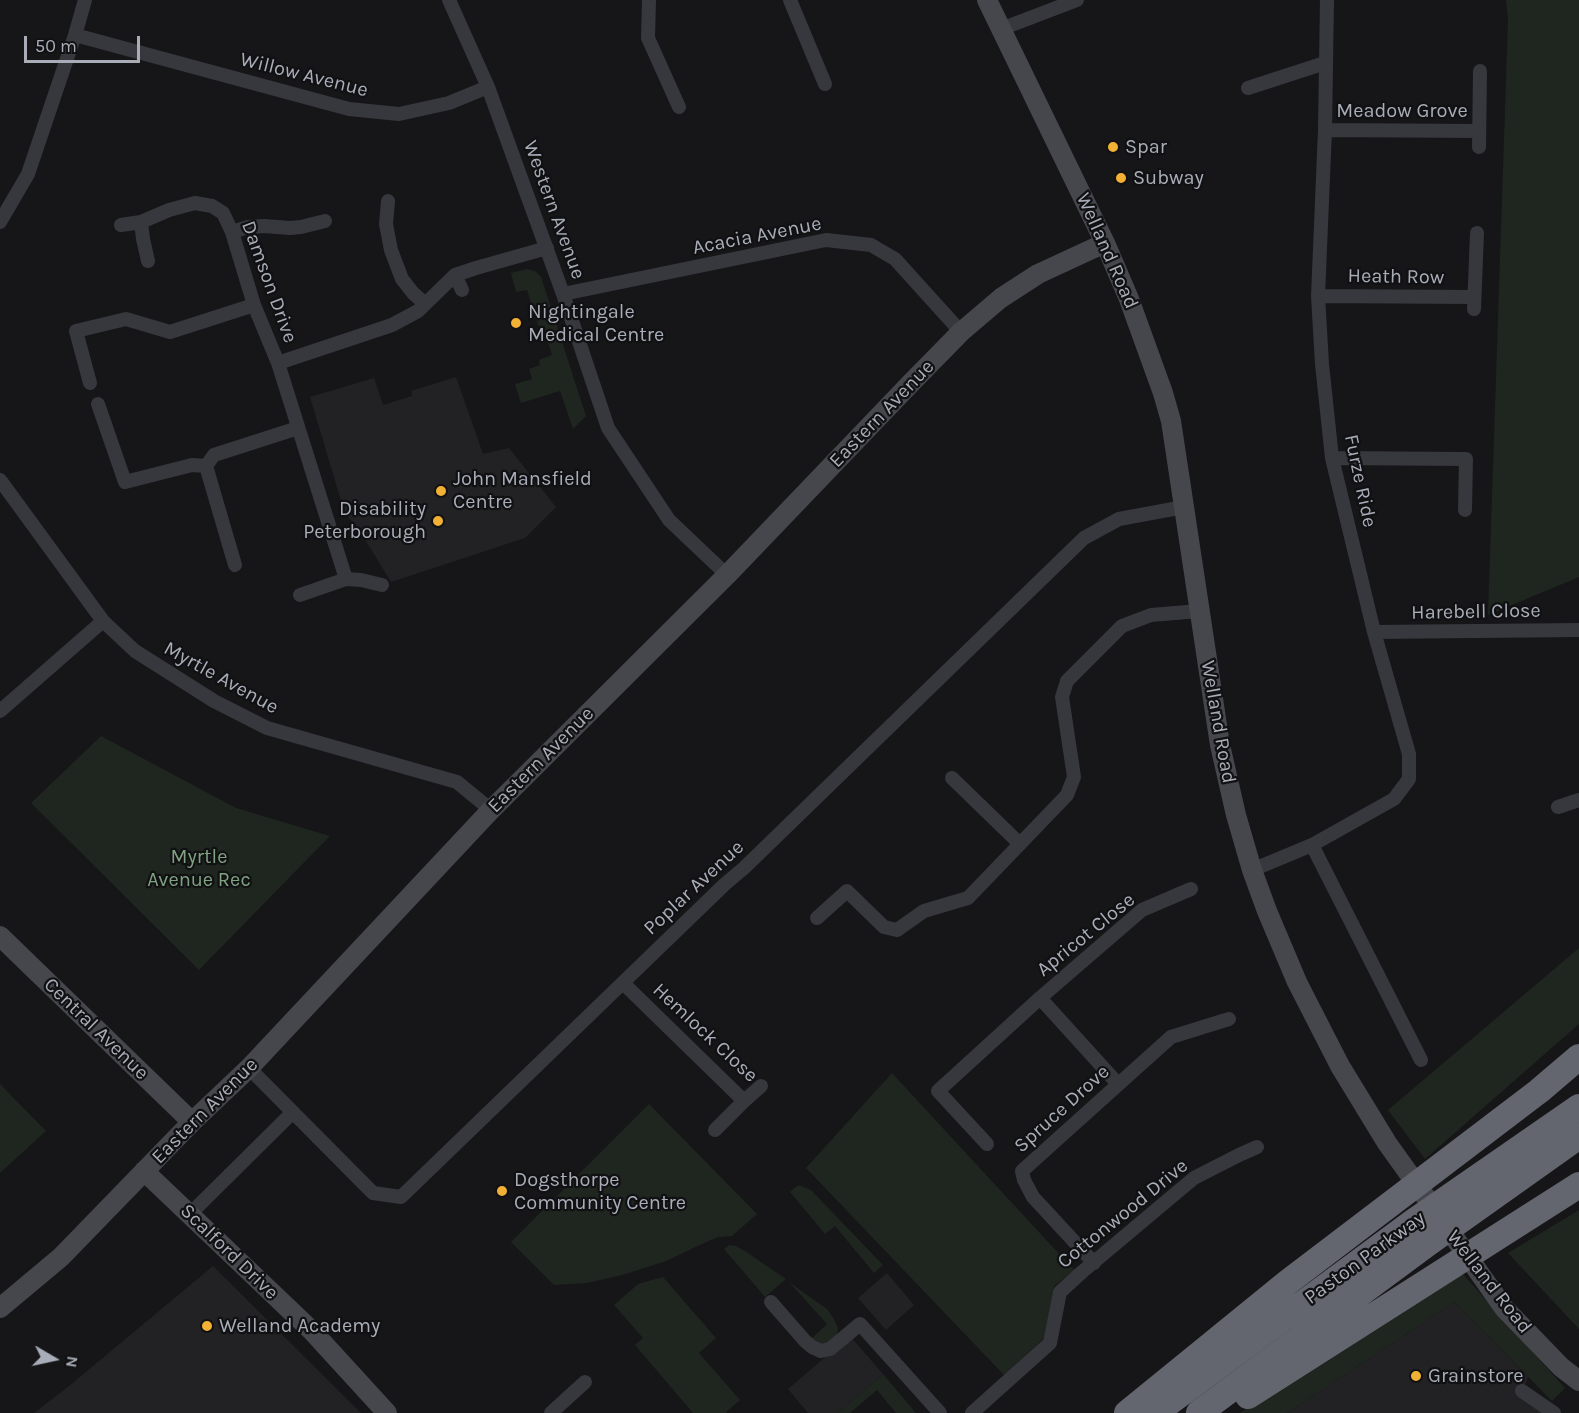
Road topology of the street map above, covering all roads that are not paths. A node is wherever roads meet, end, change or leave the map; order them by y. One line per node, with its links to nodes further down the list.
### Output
1 (85, 0): 9 (street)
2 (449, 0): 13 (street, Western Avenue)
3 (649, 0): 15 (street)
4 (790, 0): 12 (street)
5 (987, 0): 8 (street, Welland Road)
6 (1077, 0): 8 (street)
7 (1327, 0): 10 (street, Furze Ride)
8 (1001, 29): 26 (street, Welland Road)
9 (75, 34): 13 (street, Willow Avenue); 21 (street)
10 (1325, 63): 14 (street); 16 (street, Furze Ride)
11 (1480, 70): 17 (street, Meadow Grove)
12 (825, 84)
13 (488, 87): 27 (street, Western Avenue)
14 (1248, 88)
15 (679, 107)
16 (1325, 130): 17 (street, Meadow Grove); 32 (street, Furze Ride)
17 (1479, 131): 18 (street, Meadow Grove)
18 (1479, 147)
19 (388, 201): 33 (street)
20 (325, 221): 24 (street)
21 (0, 222)
22 (141, 222): 23 (street, Damson Drive); 24 (street, Damson Drive); 28 (street)
23 (121, 225)
24 (232, 232): 34 (street, Damson Drive)
25 (1477, 232): 32 (street, Heath Row)
26 (1105, 243): 35 (street, Eastern Avenue); 43 (street, Welland Road)
27 (547, 248): 29 (street, Damson Drive); 31 (street, Western Avenue)
28 (148, 261)
29 (455, 275): 30 (street); 33 (street, Damson Drive)
30 (462, 290)
31 (563, 294): 35 (street, Acacia Avenue); 46 (street, Western Avenue)
32 (1318, 296): 40 (street, Furze Ride)
33 (425, 304): 36 (street, Damson Drive)
34 (255, 305): 36 (street, Damson Drive); 37 (street)
35 (961, 332): 46 (street, Eastern Avenue)
36 (278, 363): 39 (street, Damson Drive)
37 (90, 383)
38 (98, 404): 41 (street)
39 (298, 428): 41 (street); 47 (street, Damson Drive)
40 (1332, 458): 44 (street); 53 (street, Furze Ride)
41 (206, 466): 45 (street)
42 (0, 480): 51 (street, Myrtle Avenue)
43 (1184, 507): 50 (street, Welland Road); 65 (street, Poplar Avenue)
44 (1465, 510)
45 (235, 565)
46 (727, 575): 58 (street, Eastern Avenue)
47 (346, 579): 48 (street); 49 (street)
48 (382, 585)
49 (300, 596)
50 (1199, 611): 59 (street); 61 (street, Welland Road)
51 (103, 621): 54 (street); 58 (street, Myrtle Avenue)
52 (1579, 630): 53 (street, Harebell Close)
53 (1374, 632): 60 (street, Furze Ride)
54 (0, 711)
55 (952, 778): 59 (street)
56 (1579, 800): 57 (street)
57 (1558, 807)
58 (491, 810): 70 (street, Eastern Avenue)
59 (1020, 844): 63 (street)
60 (1312, 845): 61 (street, Furze Ride); 69 (street)
61 (1252, 870): 87 (street, Welland Road)
62 (1191, 889): 66 (street, Apricot Close)
63 (817, 918)
64 (0, 936): 76 (street, Central Avenue)
65 (623, 982): 73 (street, Hemlock Close); 75 (street, Poplar Avenue)
66 (1040, 998): 71 (street, Apricot Close); 79 (street, Apricot Close)
67 (1229, 1019): 71 (street, Spruce Drove)
68 (1579, 1057): 94 (highway)
69 (1421, 1060)
70 (249, 1068): 75 (street, Poplar Avenue); 76 (street, Eastern Avenue)
71 (1118, 1084): 84 (street, Spruce Drove)
72 (761, 1086): 73 (street, Hemlock Close)
73 (744, 1101): 77 (street)
74 (1579, 1107): 95 (highway, Paston Parkway)
75 (293, 1112): 83 (street)
76 (192, 1122): 81 (street, Eastern Avenue)
77 (715, 1130)
78 (1579, 1136): 96 (highway, Paston Parkway)
79 (987, 1144)
80 (1257, 1147): 84 (street, Cottonwood Drive)
81 (144, 1171): 83 (street, Scalford Drive); 86 (street, Eastern Avenue)
82 (1579, 1185): 97 (highway)
83 (190, 1214): 90 (street, Scalford Drive)
84 (1094, 1263): 93 (street, Cottonwood Drive)
85 (771, 1302): 92 (street)
86 (0, 1308)
87 (1579, 1381)
88 (585, 1382): 91 (street)
89 (1522, 1391): 98 (street)
90 (387, 1413)
91 (550, 1413)
92 (940, 1413)
93 (972, 1413)
94 (1127, 1413)
95 (1155, 1413)
96 (1199, 1413)
97 (1220, 1413)
98 (1554, 1413)

